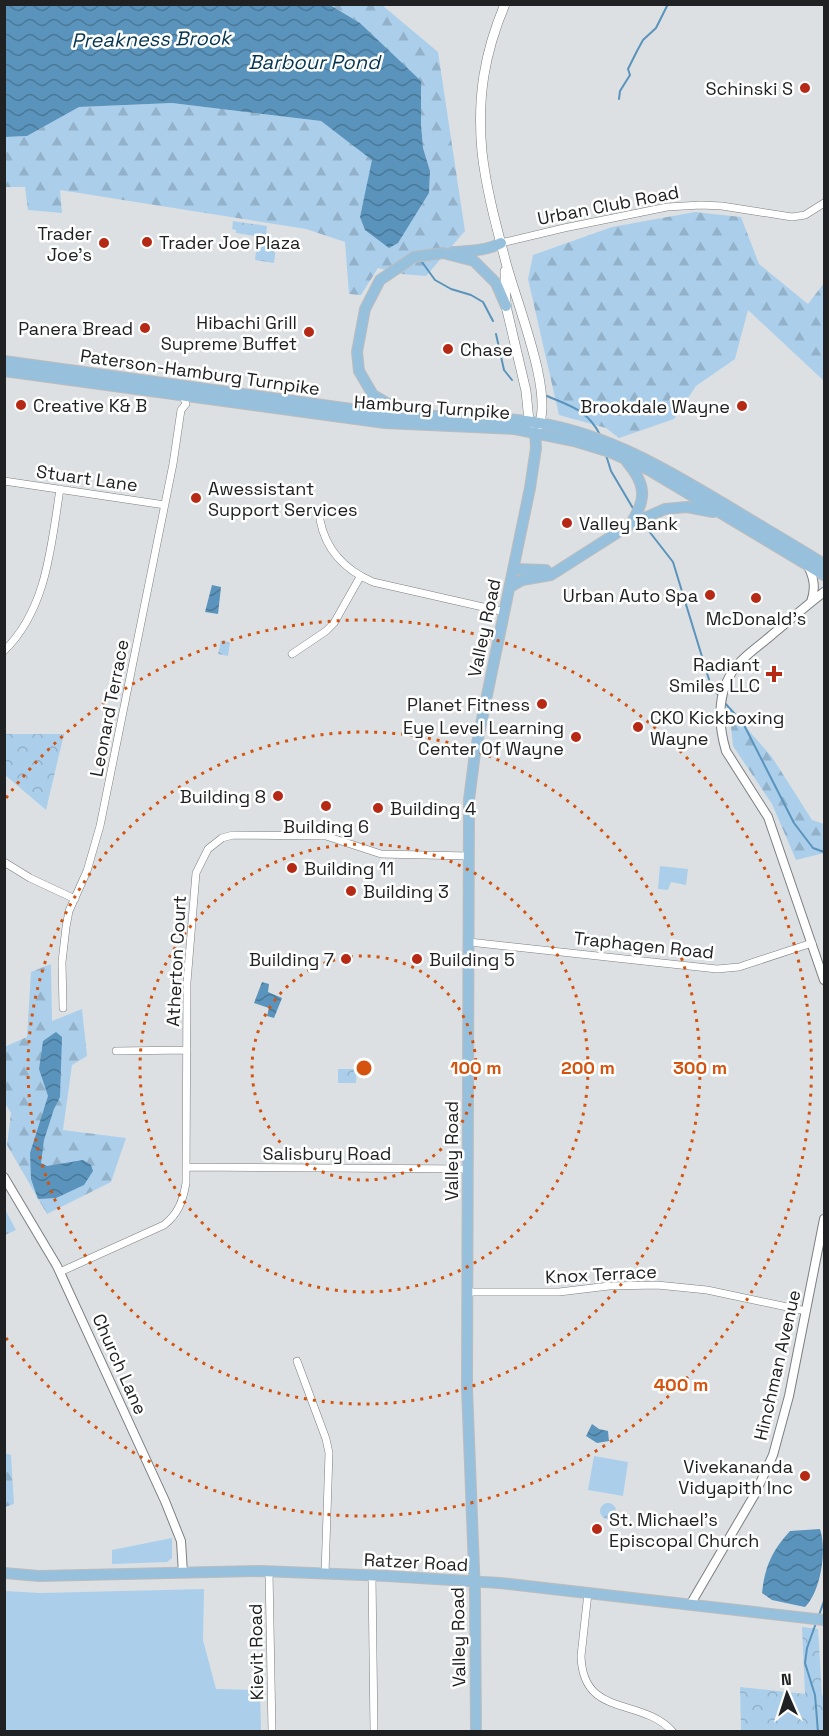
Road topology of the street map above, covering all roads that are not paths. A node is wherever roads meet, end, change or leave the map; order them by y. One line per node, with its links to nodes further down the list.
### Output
1 (505, 4): 3 (main road, Valley Road)
2 (825, 203): 3 (street, Urban Club Road)
3 (501, 243): 4 (main road); 5 (main road, Valley Road)
4 (443, 253): 6 (main road); 10 (main road)
5 (505, 262): 6 (main road, Valley Road); 11 (main road, Valley Road)
6 (506, 306): 11 (main road, Valley Road)
7 (4, 361): 10 (main road, Paterson-Hamburg Turnpike)
8 (4, 371): 9 (main road, Hamburg Turnpike)
9 (183, 396): 11 (main road, Hamburg Turnpike); 16 (street, Leonard Terrace)
10 (412, 416): 11 (main road, Paterson-Hamburg Turnpike)
11 (535, 426): 12 (main road, Hamburg Turnpike); 12 (main road, Paterson-Hamburg Turnpike); 23 (main road, Valley Road)
12 (605, 447): 13 (main road, Hamburg Turnpike); 20 (main road, Paterson-Hamburg Turnpike)
13 (622, 458): 17 (main road, Hamburg Turnpike); 19 (main road)
14 (4, 481): 15 (street, Stuart Lane)
15 (60, 489): 16 (street, Stuart Lane); 30 (street)
16 (165, 505): 34 (street, Leonard Terrace)
17 (722, 514): 19 (main road); 21 (main road, Hamburg Turnpike)
18 (321, 520): 25 (street)
19 (631, 524): 22 (main road)
20 (825, 564)
21 (808, 565): 24 (main road, Hamburg Turnpike); 28 (street)
22 (561, 567): 23 (main road); 26 (main road)
23 (513, 569): 26 (main road, Valley Road)
24 (825, 575)
25 (360, 577): 29 (street); 31 (street)
26 (510, 587): 29 (main road, Valley Road)
27 (825, 592): 28 (street)
28 (811, 602): 36 (street)
29 (505, 612): 32 (main road, Valley Road)
30 (4, 651)
31 (292, 654)
32 (469, 856): 35 (main road, Valley Road); 39 (street, Atherton Court)
33 (5, 864): 34 (street)
34 (75, 899): 38 (street, Leonard Terrace)
35 (469, 942): 36 (street, Traphagen Road); 42 (main road, Valley Road)
36 (812, 943): 37 (street)
37 (825, 980)
38 (63, 1008)
39 (187, 1050): 40 (street); 41 (street, Atherton Court)
40 (116, 1051)
41 (186, 1167): 42 (street, Salisbury Road); 45 (street, Atherton Court)
42 (468, 1169): 46 (main road, Valley Road)
43 (4, 1177): 45 (street, Church Lane)
44 (825, 1219): 47 (street, Hinchman Avenue)
45 (60, 1272): 51 (street, Church Lane)
46 (468, 1292): 47 (street, Knox Terrace); 54 (main road, Valley Road)
47 (806, 1311): 56 (street, Hinchman Avenue)
48 (297, 1361): 52 (street)
49 (270, 1571): 51 (main road, Ratzer Road); 52 (main road, Ratzer Road); 58 (street, Kievit Road)
50 (4, 1573): 51 (main road, Ratzer Road)
51 (183, 1573)
52 (325, 1574): 53 (main road, Ratzer Road)
53 (372, 1576): 54 (main road, Ratzer Road); 59 (street)
54 (474, 1581): 55 (main road, Ratzer Road); 60 (main road, Valley Road)
55 (588, 1593): 56 (main road, Ratzer Road); 61 (street)
56 (690, 1605): 57 (main road, Ratzer Road)
57 (825, 1620)
58 (272, 1731)
59 (374, 1731)
60 (476, 1731)
61 (673, 1731)

